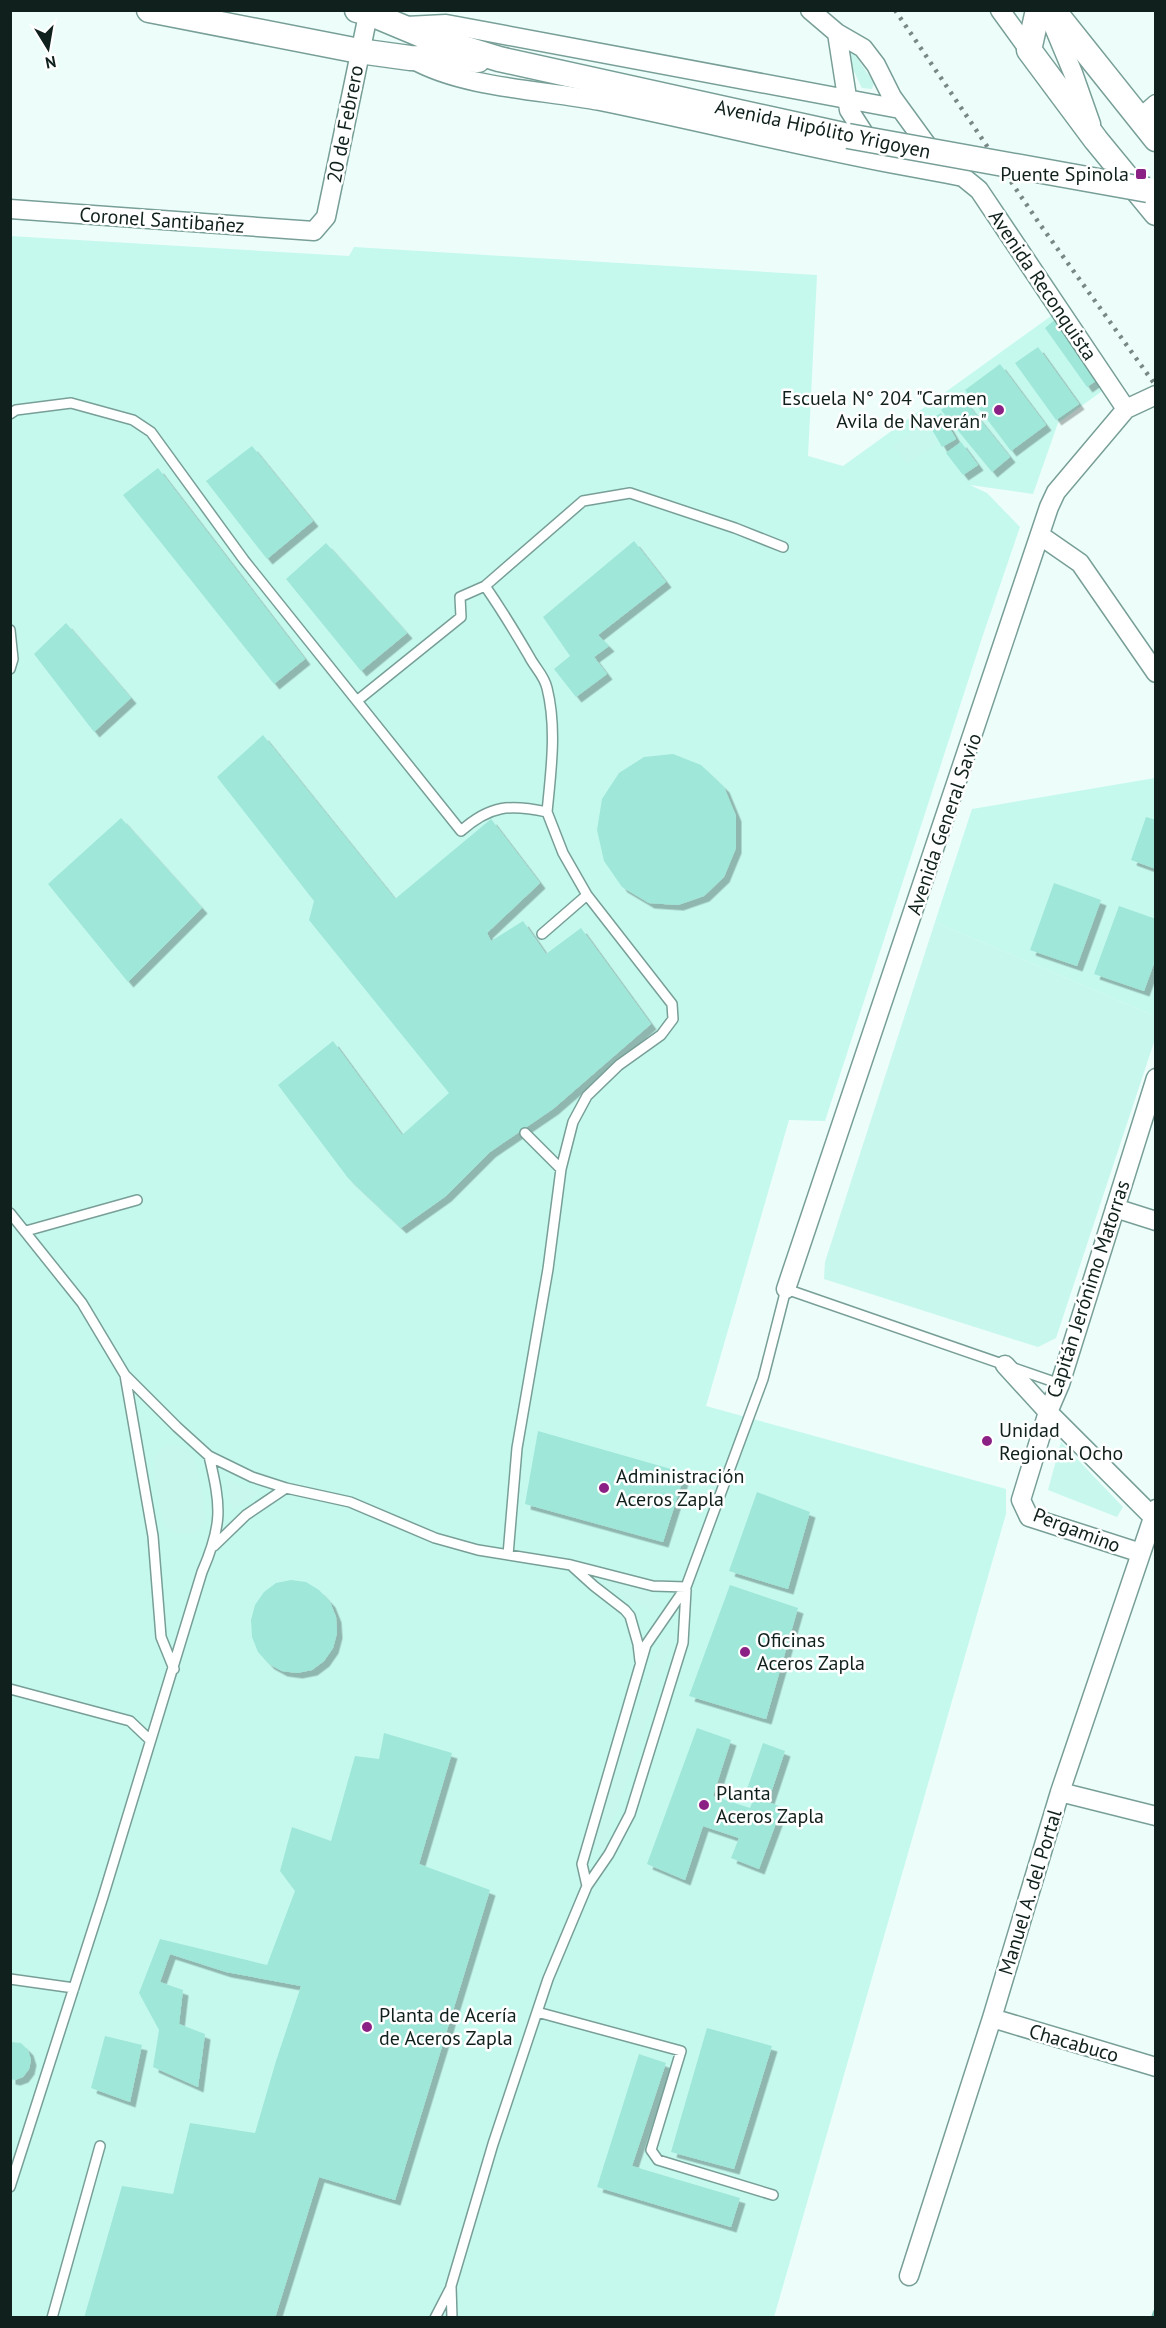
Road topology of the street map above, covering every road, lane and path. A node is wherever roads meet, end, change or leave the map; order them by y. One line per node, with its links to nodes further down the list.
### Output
1 (149, 10): 11 (street, Avenida Hipólito Yrigoyen)
2 (810, 10): 9 (street)
3 (1000, 10): 10 (street)
4 (1038, 10): 10 (street)
5 (1047, 10): 18 (street)
6 (1053, 10): 16 (street)
7 (365, 11): 8 (street, Avenida Hipólito Yrigoyen); 11 (street, 20 de Febrero)
8 (403, 26): 13 (street, Avenida Hipólito Yrigoyen); 14 (street)
9 (837, 33): 14 (street); 15 (street)
10 (1029, 50): 18 (street)
11 (359, 51): 12 (street, Avenida Hipólito Yrigoyen); 23 (street, 20 de Febrero)
12 (410, 58): 13 (street, Avenida Hipólito Yrigoyen); 19 (street)
13 (500, 59): 21 (street, Avenida Hipólito Yrigoyen, bridge)
14 (847, 99): 15 (street); 19 (street)
15 (900, 109): 20 (street)
16 (1147, 112): 17 (street)
17 (1155, 139)
18 (1096, 140): 21 (street)
19 (894, 164): 20 (street)
20 (948, 174): 25 (street, Avenida Reconquista)
21 (1153, 198)
22 (10, 209): 23 (street, Coronel Santibañez)
23 (314, 231)
24 (1155, 395): 25 (street, Avenida General Savio)
25 (1126, 409): 27 (street, Avenida General Savio)
26 (10, 414): 33 (lane)
27 (1041, 536): 32 (street); 45 (street, Avenida General Savio)
28 (783, 547): 29 (lane)
29 (485, 586): 33 (lane); 34 (lane)
30 (10, 630): 31 (lane)
31 (10, 669)
32 (1155, 673)
33 (358, 700): 34 (lane)
34 (547, 812): 35 (lane)
35 (587, 895): 36 (lane); 39 (lane)
36 (542, 934)
37 (1155, 1078): 41 (street, Capitán Jerónimo Matorras)
38 (525, 1133): 39 (lane)
39 (561, 1169): 56 (lane)
40 (137, 1200): 44 (lane)
41 (1115, 1208): 43 (street); 48 (street, Capitán Jerónimo Matorras)
42 (10, 1213): 44 (lane)
43 (1155, 1221)
44 (26, 1232): 47 (lane)
45 (786, 1289): 46 (lane); 58 (lane)
46 (1005, 1365): 48 (lane); 49 (street)
47 (125, 1375): 50 (lane); 60 (lane)
48 (1060, 1384): 49 (street, Capitán Jerónimo Matorras)
49 (1048, 1412): 52 (street, Capitán Jerónimo Matorras); 53 (street)
50 (209, 1456): 51 (lane); 54 (lane)
51 (286, 1488): 54 (lane); 56 (lane)
52 (1021, 1500): 55 (street, Pergamino)
53 (1155, 1516): 55 (street, Manuel A. del Portal)
54 (212, 1548): 60 (lane)
55 (1141, 1553): 63 (street, Manuel A. del Portal)
56 (508, 1555): 57 (lane)
57 (572, 1565): 58 (lane); 59 (lane)
58 (686, 1587): 59 (lane); 65 (lane)
59 (641, 1666): 65 (lane)
60 (174, 1669): 62 (lane)
61 (10, 1689): 62 (lane)
62 (150, 1740): 67 (lane)
63 (1060, 1792): 64 (street); 69 (street, Manuel A. del Portal)
64 (1155, 1816)
65 (587, 1886): 68 (lane)
66 (10, 1978): 67 (lane)
67 (74, 1988): 72 (lane)
68 (537, 2012): 73 (lane); 75 (lane)
69 (992, 2018): 70 (street, Chacabuco); 74 (street, Manuel A. del Portal)
70 (1155, 2067)
71 (100, 2146): 76 (lane)
72 (10, 2187)
73 (773, 2195)
74 (909, 2276)
75 (451, 2286): 77 (lane); 78 (lane)
76 (52, 2318)
77 (435, 2318)
78 (452, 2318)

